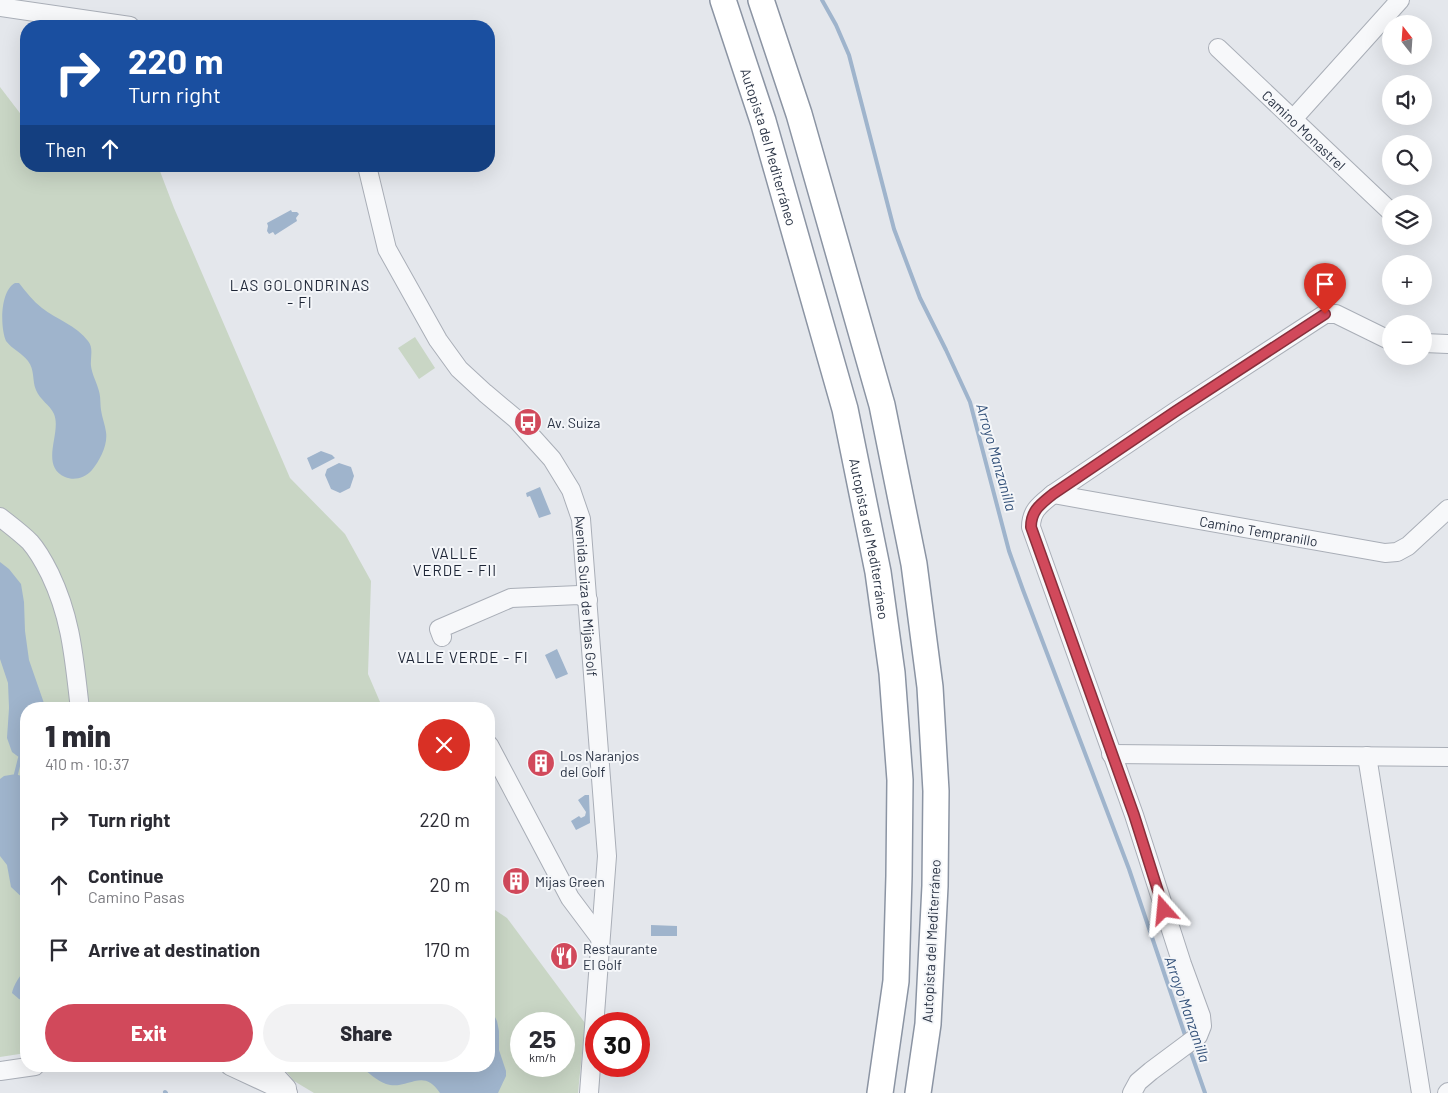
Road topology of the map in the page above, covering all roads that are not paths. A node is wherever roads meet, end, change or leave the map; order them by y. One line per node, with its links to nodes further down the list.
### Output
1 (723, 0): 31 (highway, Autopista del Mediterráneo)
2 (761, 0): 32 (highway, Autopista del Mediterráneo)
3 (1400, 0): 7 (street)
4 (0, 7): 5 (street)
5 (89, 20)
6 (1218, 48): 7 (street, Camino Monastrel)
7 (1293, 118): 9 (street, Camino Monastrel)
8 (368, 172): 16 (street, Avenida Suiza de Mijas Golf)
9 (1382, 203)
10 (1382, 337): 13 (street)
11 (1432, 343): 12 (street)
12 (1448, 344)
13 (1053, 494): 14 (street, Camino Tempranillo); 19 (street)
14 (1448, 509)
15 (0, 517): 18 (street)
16 (588, 600): 17 (street); 23 (street, Avenida Suiza de Mijas Golf)
17 (442, 637)
18 (79, 702)
19 (1111, 754): 21 (street); 33 (street)
20 (495, 756): 23 (street)
21 (1367, 756): 22 (street); 34 (street)
22 (1448, 757)
23 (600, 938): 30 (street, Avenida Suiza de Mijas Golf)
24 (20, 1068): 25 (street)
25 (0, 1070)
26 (243, 1072): 28 (street)
27 (272, 1072): 29 (street)
28 (288, 1093)
29 (293, 1093)
30 (589, 1093)
31 (880, 1093)
32 (918, 1093)
33 (1132, 1093)
34 (1420, 1093)

